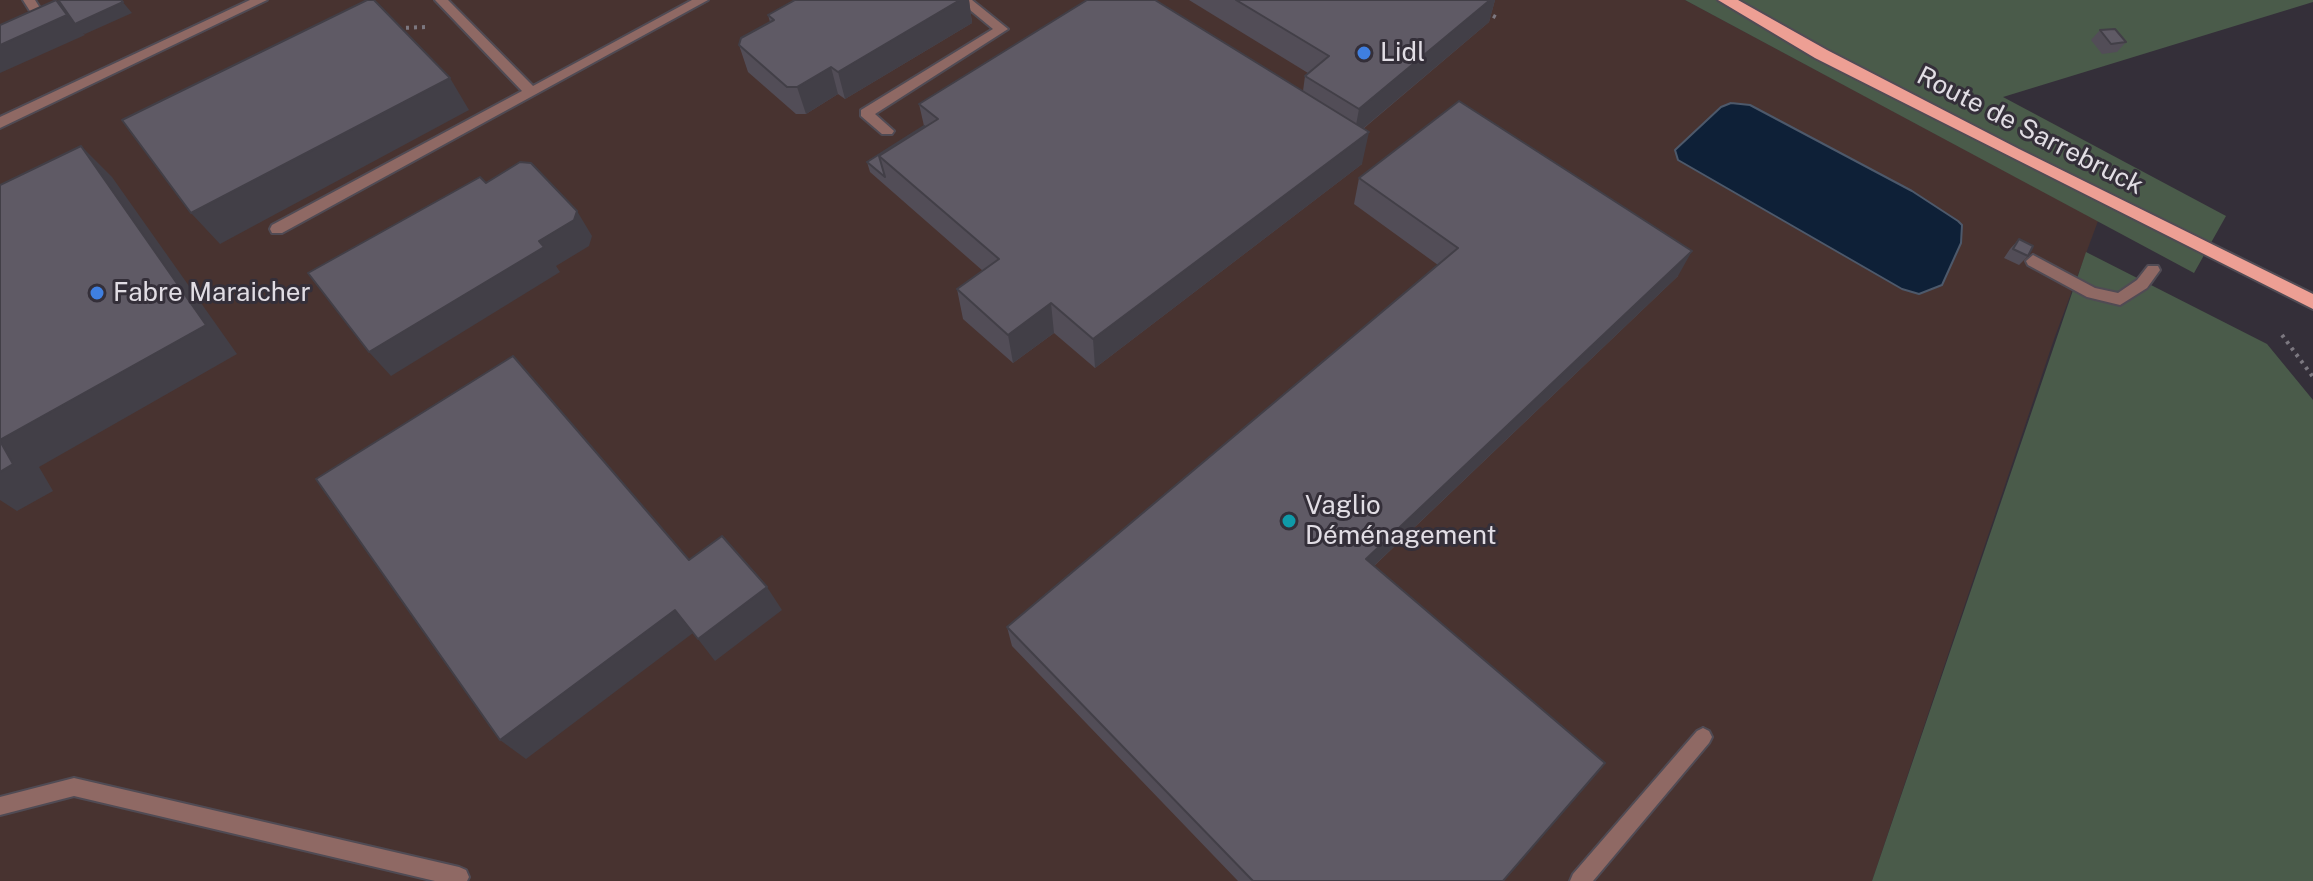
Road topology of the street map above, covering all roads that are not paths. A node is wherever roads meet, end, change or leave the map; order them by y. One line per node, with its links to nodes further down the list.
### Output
1 (29, 0): 7 (street)
2 (261, 0): 9 (street)
3 (441, 0): 8 (street)
4 (702, 0): 8 (street)
5 (964, 0): 10 (street)
6 (1726, 0): 14 (main road, Route de Sarrebruck)
7 (34, 29)
8 (531, 92): 11 (street)
9 (0, 123)
10 (887, 131)
11 (277, 229)
12 (2033, 261): 13 (street)
13 (2153, 270)
14 (2313, 302)
15 (1703, 737): 17 (street)
16 (0, 806): 18 (street)
17 (1583, 879)
18 (457, 881)

